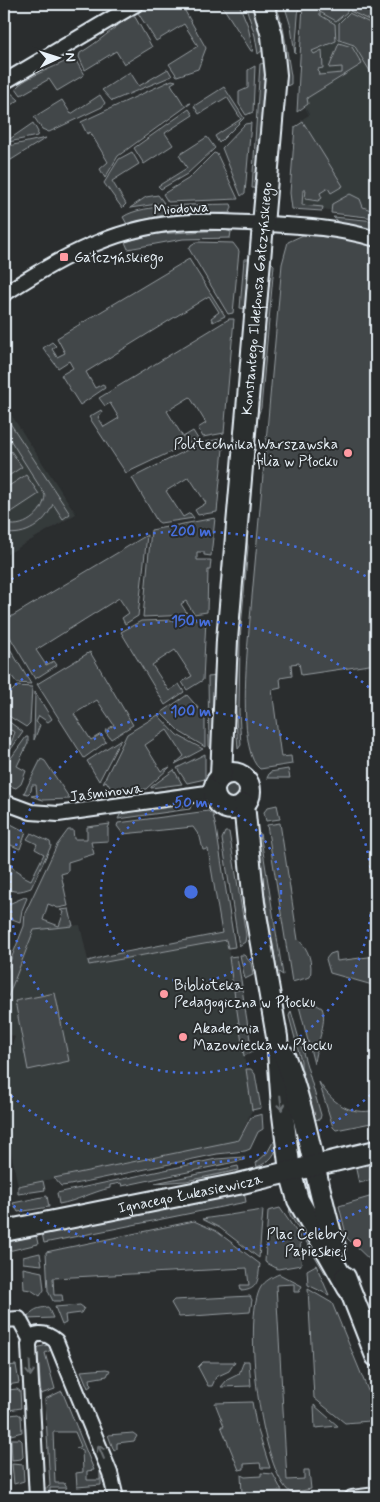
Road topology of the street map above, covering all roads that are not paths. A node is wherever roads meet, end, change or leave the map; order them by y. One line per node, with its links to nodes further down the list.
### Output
1 (136, 4): 3 (street)
2 (263, 4): 5 (street, Konstantego Ildefonsa Gałczyńskiego)
3 (118, 8): 4 (street)
4 (4, 82)
5 (264, 224): 6 (street, Miodowa); 7 (street, Miodowa); 8 (street, Konstantego Ildefonsa Gałczyńskiego)
6 (376, 239)
7 (4, 294)
8 (224, 788): 9 (street, Jaśminowa); 10 (street); 10 (street, Konstantego Ildefonsa Gałczyńskiego); 11 (street, Konstantego Ildefonsa Gałczyńskiego)
9 (4, 802)
10 (244, 804): 11 (street, Konstantego Ildefonsa Gałczyńskiego)
11 (254, 903): 12 (street, Konstantego Ildefonsa Gałczyńskiego)
12 (277, 1037): 13 (street, Konstantego Ildefonsa Gałczyńskiego); 14 (street, Konstantego Ildefonsa Gałczyńskiego, one-way to 14)
13 (307, 1131): 16 (street); 17 (street, Konstantego Ildefonsa Gałczyńskiego)
14 (285, 1134): 18 (street, Konstantego Ildefonsa Gałczyńskiego); 19 (street)
15 (376, 1150): 16 (street, Ignacego Łukasiewicza)
16 (341, 1160): 17 (street, Ignacego Łukasiewicza); 20 (street)
17 (314, 1166): 18 (street, Ignacego Łukasiewicza); 20 (street, Konstantego Ildefonsa Gałczyńskiego)
18 (290, 1171): 19 (street, Ignacego Łukasiewicza); 21 (street, Konstantego Ildefonsa Gałczyńskiego)
19 (258, 1179): 21 (street); 22 (street, Ignacego Łukasiewicza)
20 (319, 1188): 23 (street, Konstantego Ildefonsa Gałczyńskiego)
21 (295, 1193): 23 (street, Konstantego Ildefonsa Gałczyńskiego)
22 (4, 1231)
23 (348, 1288): 26 (street)
24 (4, 1320): 25 (street)
25 (30, 1339): 28 (street, one-way to 28); 29 (street, one-way to 25)
26 (376, 1356)
27 (375, 1496): 30 (street)
28 (37, 1498)
29 (116, 1498)
30 (352, 1498)

